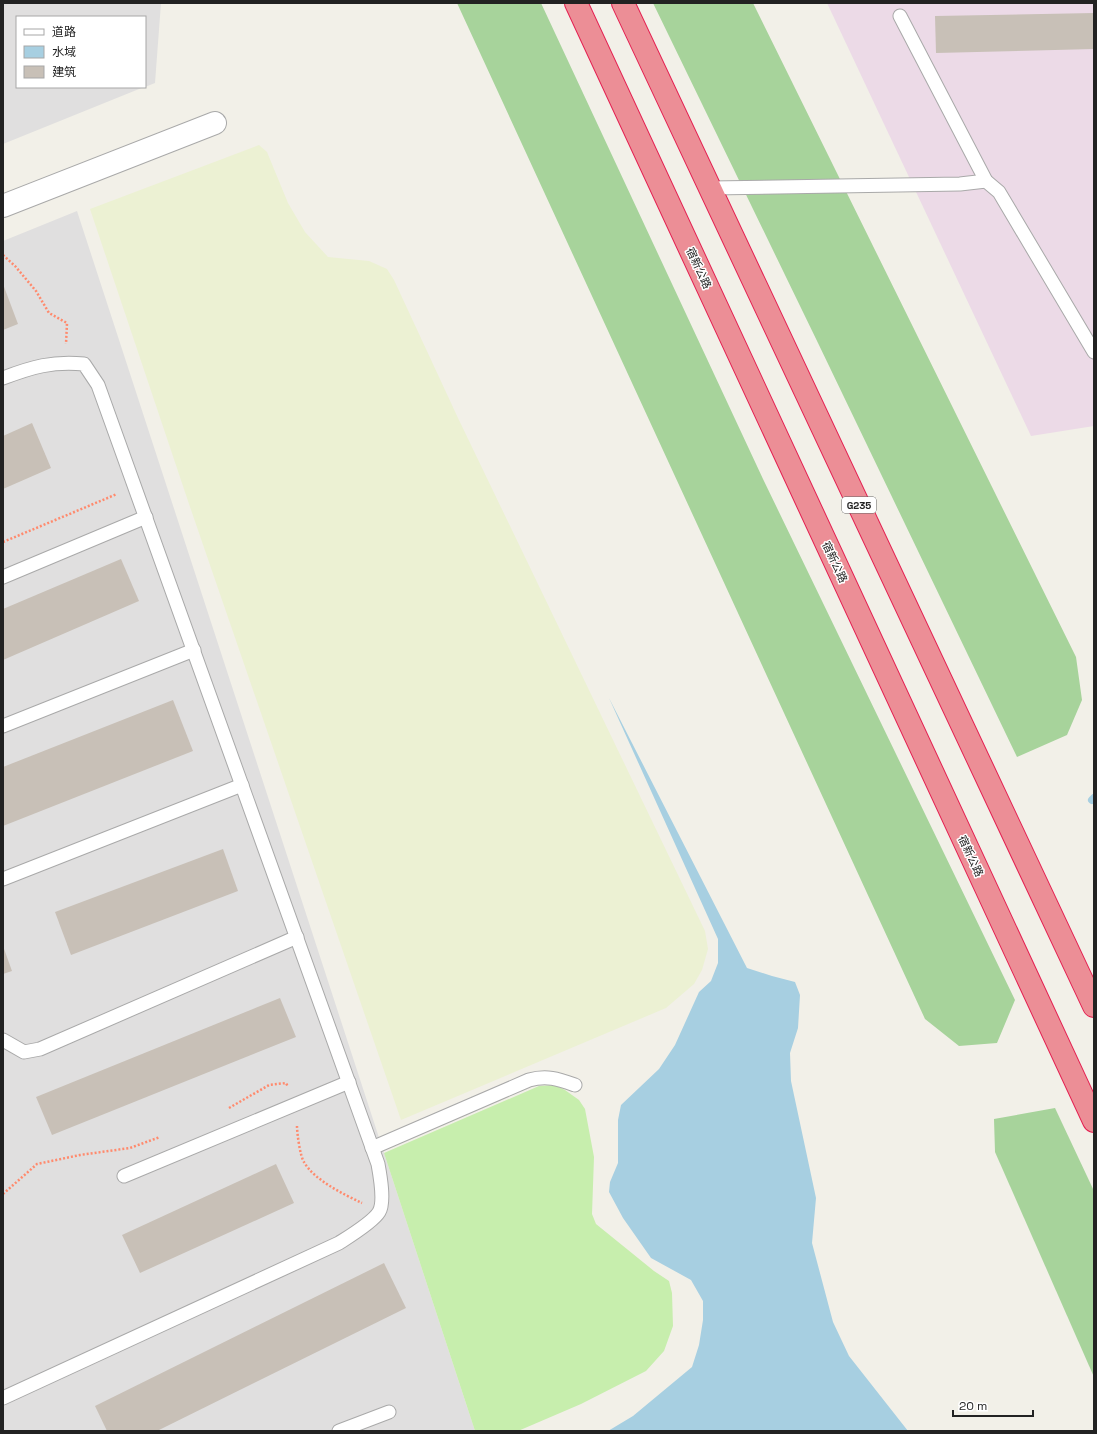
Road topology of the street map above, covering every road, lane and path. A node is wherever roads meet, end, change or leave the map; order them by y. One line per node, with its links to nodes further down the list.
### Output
1 (576, 3): 25 (highway, 宿新公路)
2 (623, 3): 6 (highway, G235)
3 (900, 16): 5 (lane)
4 (215, 123): 7 (street)
5 (986, 181): 6 (lane); 9 (lane)
6 (710, 188): 21 (highway, G235)
7 (3, 206)
8 (3, 255): 10 (path)
9 (1094, 352)
10 (63, 362): 11 (lane); 12 (lane)
11 (3, 378)
12 (135, 486): 13 (lane); 14 (path)
13 (146, 517): 15 (lane); 16 (lane)
14 (3, 542)
15 (3, 577)
16 (194, 650): 17 (lane); 18 (lane)
17 (3, 726)
18 (242, 785): 19 (lane); 20 (lane)
19 (3, 879)
20 (297, 937): 22 (lane); 23 (lane)
21 (1094, 1006)
22 (3, 1040)
23 (348, 1082): 26 (lane); 27 (lane)
24 (575, 1085): 26 (lane)
25 (1094, 1121)
26 (372, 1148): 28 (lane)
27 (124, 1176)
28 (3, 1398)
29 (389, 1412): 30 (lane)
30 (339, 1431)

